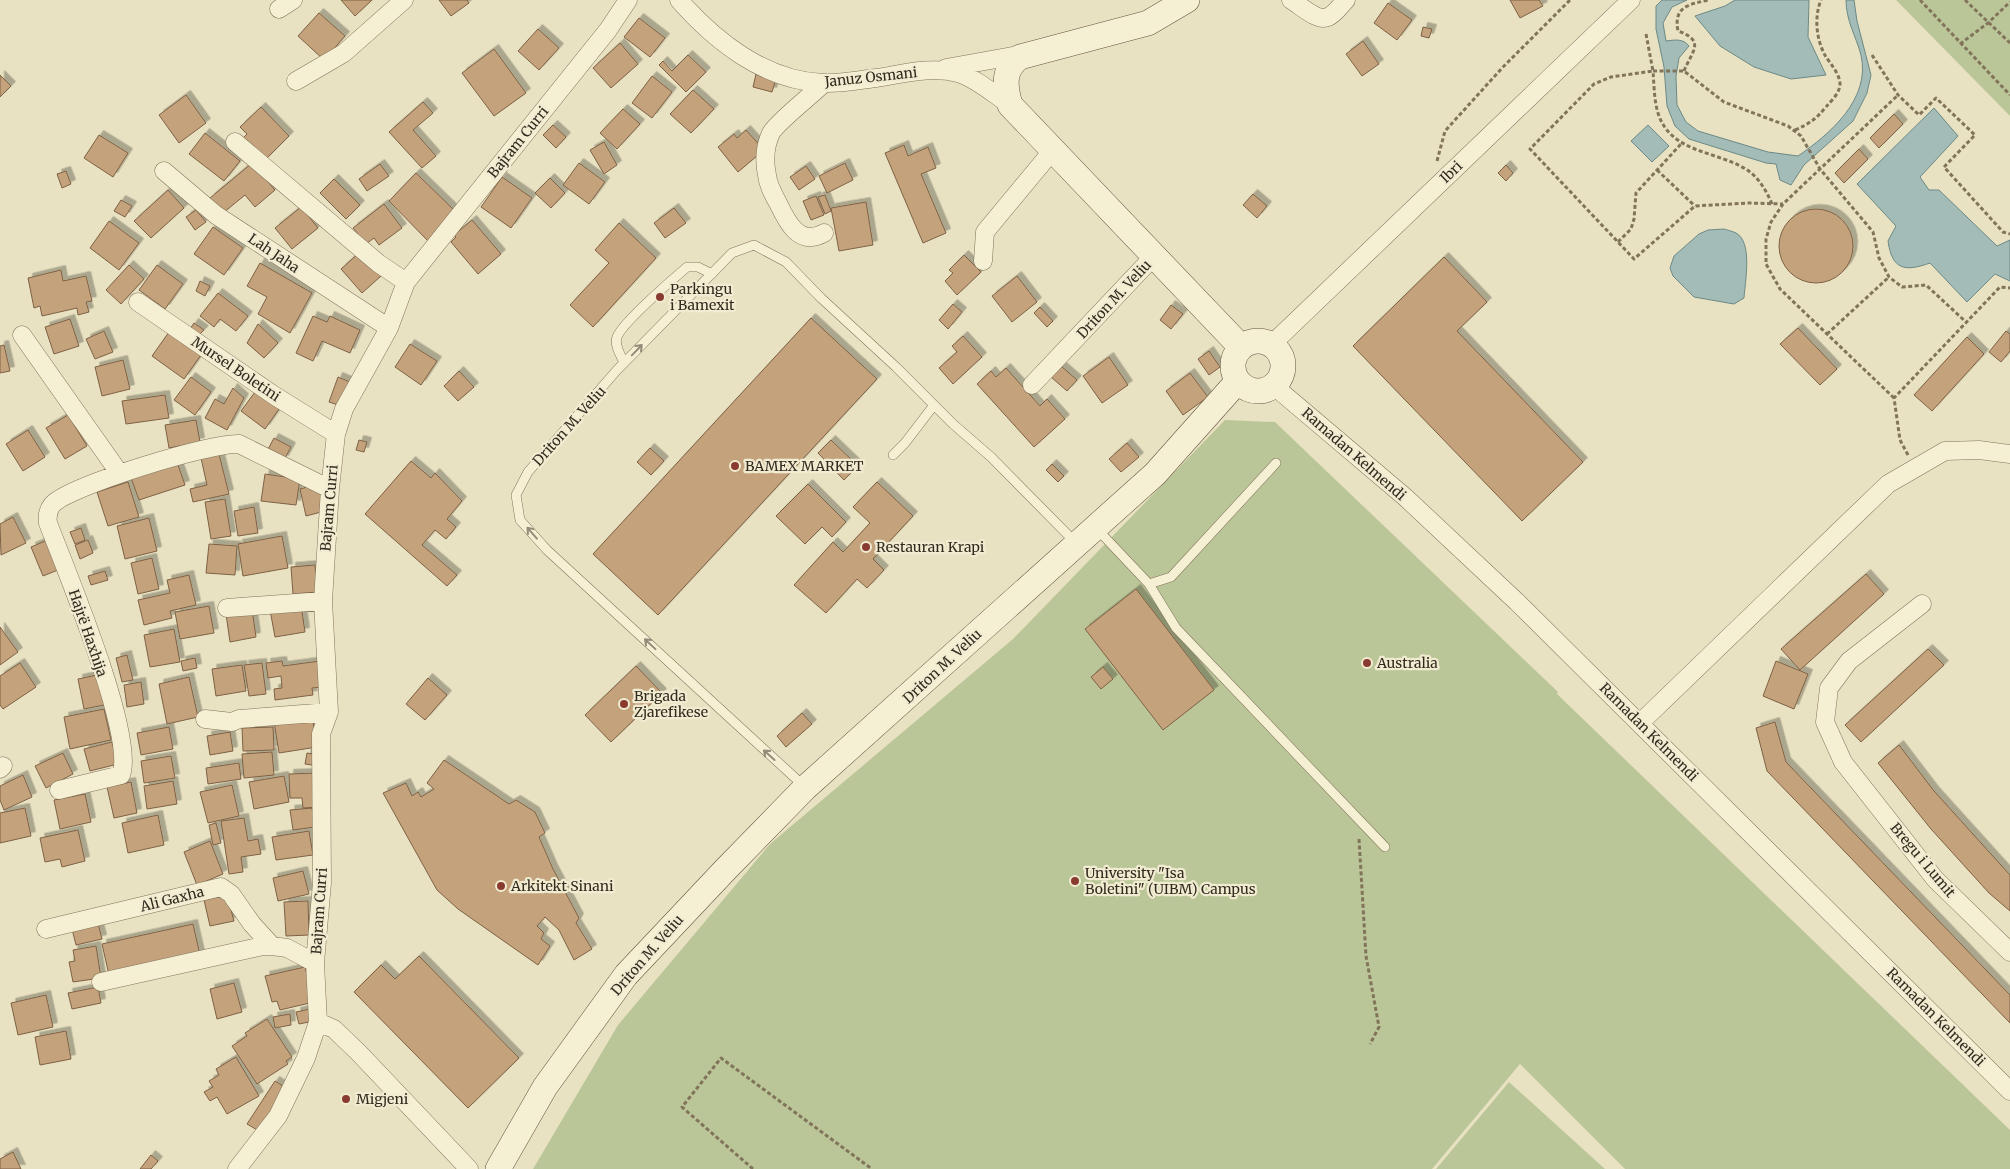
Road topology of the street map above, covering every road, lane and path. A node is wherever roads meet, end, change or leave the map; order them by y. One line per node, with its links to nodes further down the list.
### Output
1 (404, 0): 23 (street)
2 (628, 0): 46 (street, Bajram Curri)
3 (679, 0): 24 (street, Januz Osmani)
4 (1187, 0): 18 (street, Januz Osmani)
5 (1291, 0): 6 (street)
6 (1346, 0)
7 (1570, 0): 35 (path)
8 (1631, 0): 35 (street, Ibri)
9 (1709, 0): 22 (path)
10 (1821, 0): 28 (path)
11 (1920, 0): 17 (path)
12 (1965, 0): 14 (path)
13 (2010, 1): 14 (path)
14 (1988, 23): 16 (path); 17 (path)
15 (1646, 34): 21 (path)
16 (2010, 43)
17 (1960, 44): 25 (path)
18 (1039, 52): 20 (street, Januz Osmani); 27 (street, Januz Osmani)
19 (1872, 55): 26 (path)
20 (940, 69): 24 (street, Januz Osmani); 27 (street, Januz Osmani)
21 (1653, 71): 22 (path); 30 (path); 41 (path)
22 (1684, 71): 28 (path)
23 (296, 81)
24 (824, 83): 39 (street)
25 (2010, 95)
26 (1898, 96): 32 (path); 40 (path)
27 (1010, 105): 31 (street, Driton M. Veliu)
28 (1794, 131): 32 (path)
29 (235, 142): 46 (street)
30 (1681, 144): 33 (path); 36 (path)
31 (1053, 150): 42 (street, Driton M. Veliu); 43 (street)
32 (1820, 169): 37 (path); 45 (path)
33 (1657, 170): 38 (path); 41 (path)
34 (164, 171): 50 (street, Lah Jaha)
35 (1426, 197): 53 (street, Ibri)
36 (1772, 204): 37 (path); 38 (path)
37 (1783, 204): 51 (path)
38 (1695, 206): 41 (path)
39 (824, 233)
40 (2010, 234)
41 (1618, 242)
42 (1154, 256): 54 (street, Driton M. Veliu); 57 (street, Driton M. Veliu)
43 (983, 260)
44 (712, 274): 55 (lane, Driton M. Veliu, one-way to 44); 55 (lane); 60 (lane, Driton M. Veliu)
45 (1889, 277): 49 (path); 51 (path)
46 (406, 282): 50 (street, Bajram Curri)
47 (2010, 288): 49 (path)
48 (138, 302): 61 (street, Mursel Boletini)
49 (1966, 322): 59 (path)
50 (389, 328): 61 (street, Bajram Curri)
51 (1827, 334): 59 (path)
52 (22, 335): 66 (street)
53 (1271, 344): 54 (street); 58 (street)
54 (1241, 347): 56 (street)
55 (624, 363): 77 (lane, Driton M. Veliu, one-way to 55)
56 (1237, 382): 58 (street); 68 (street, Driton M. Veliu)
57 (1032, 385)
58 (1274, 386): 76 (street, Ramadan Kelmendi)
59 (1894, 398): 65 (path)
60 (934, 405): 63 (lane); 69 (lane, Driton M. Veliu)
61 (336, 434): 67 (street, Bajram Curri)
62 (2010, 454): 65 (street)
63 (892, 455)
64 (1276, 463): 70 (lane)
65 (1916, 468): 76 (street)
66 (120, 474): 67 (street, Hajrë Haxhija); 78 (street, Hajrë Haxhija)
67 (330, 489): 71 (street, Bajram Curri)
68 (1095, 526): 69 (street, Driton M. Veliu); 70 (lane)
69 (1076, 543): 77 (street, Driton M. Veliu)
70 (1149, 584): 79 (lane)
71 (323, 600): 73 (street); 74 (street, Bajram Curri)
72 (1922, 604): 83 (street, Bregu i Lumit)
73 (227, 608)
74 (329, 712): 75 (street); 84 (street, Bajram Curri)
75 (205, 719)
76 (1640, 723): 88 (street, Ramadan Kelmendi)
77 (805, 788): 91 (street, Driton M. Veliu)
78 (59, 790)
79 (1357, 818): 80 (lane); 87 (path)
80 (1385, 847)
81 (46, 930): 82 (street, Ali Gaxha)
82 (272, 946): 84 (street); 85 (street)
83 (2010, 952)
84 (315, 963): 86 (street, Bajram Curri)
85 (101, 982)
86 (318, 1022): 89 (street, Bajram Curri); 90 (street)
87 (1370, 1044)
88 (2010, 1092)
89 (237, 1169)
90 (469, 1169)
91 (498, 1169)
92 (753, 1169): 93 (path)
93 (872, 1169)

